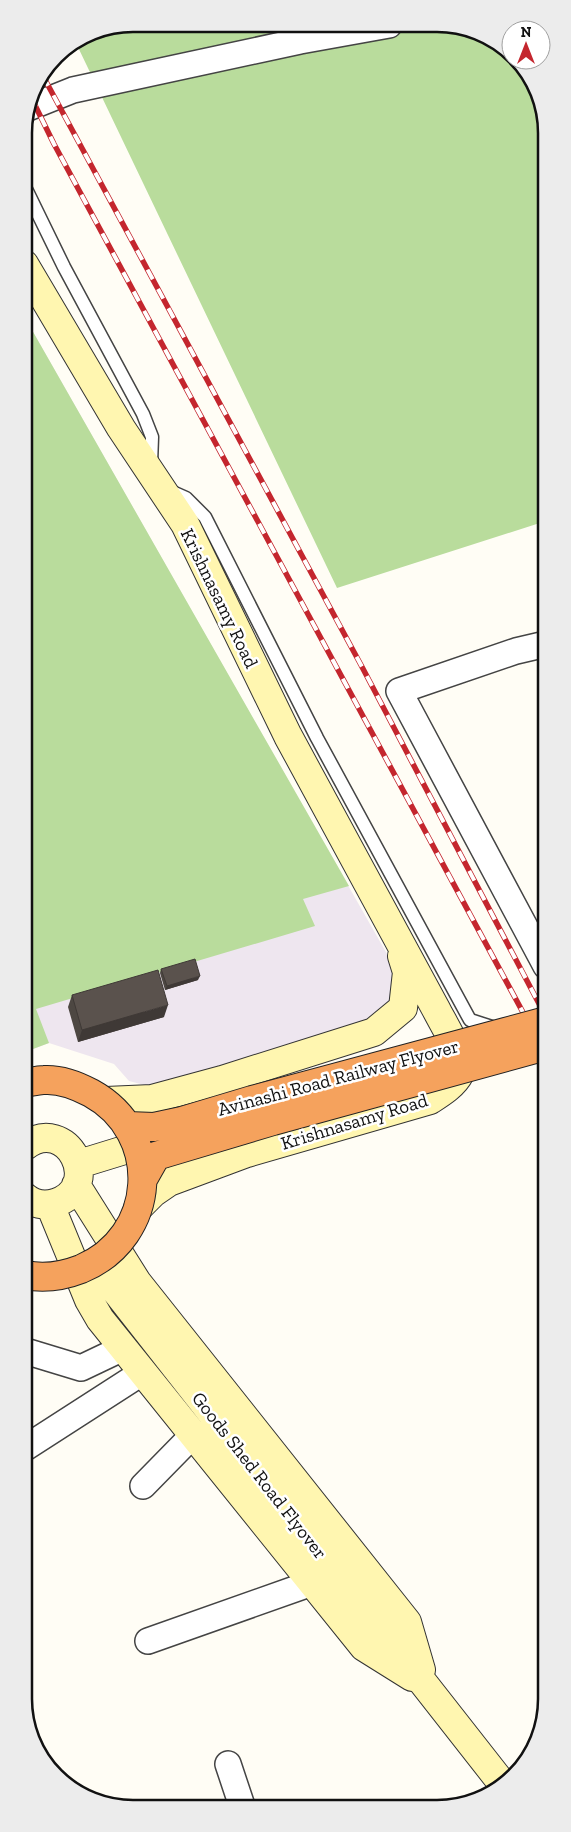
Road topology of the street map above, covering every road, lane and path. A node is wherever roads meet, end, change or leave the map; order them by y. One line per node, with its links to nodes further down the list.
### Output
1 (353, 32): 2 (street)
2 (37, 104)
3 (33, 203): 5 (lane)
4 (33, 279): 5 (main road, Krishnasamy Road)
5 (155, 480): 7 (main road, Krishnasamy Road); 10 (lane)
6 (539, 645): 8 (street)
7 (399, 942): 12 (main road, Krishnasamy Road); 18 (main road, Krishnasamy Road)
8 (538, 952)
9 (538, 1023): 13 (highway, Avinashi Road Railway Flyover, bridge)
10 (534, 1042): 16 (highway, Avinashi Road Railway Flyover, bridge)
11 (32, 1082): 12 (highway, bridge)
12 (106, 1101): 13 (highway, bridge)
13 (129, 1137): 15 (main road); 16 (highway, bridge)
14 (32, 1142): 15 (main road)
15 (77, 1174): 17 (main road); 29 (main road)
16 (143, 1179): 18 (highway, bridge)
17 (38, 1201): 21 (main road)
18 (138, 1208): 19 (highway, bridge)
19 (94, 1264): 20 (highway, bridge); 29 (main road, Goods Shed Road Flyover)
20 (32, 1276)
21 (123, 1348): 22 (street); 23 (main road)
22 (32, 1353)
23 (143, 1372): 24 (main road); 25 (street)
24 (193, 1435): 26 (street); 27 (main road)
25 (32, 1444)
26 (143, 1486)
27 (312, 1583): 28 (street); 29 (main road)
28 (148, 1641)
29 (426, 1686): 31 (main road, Goods Shed Road Flyover)
30 (228, 1764): 32 (street)
31 (499, 1779)
32 (240, 1800)

